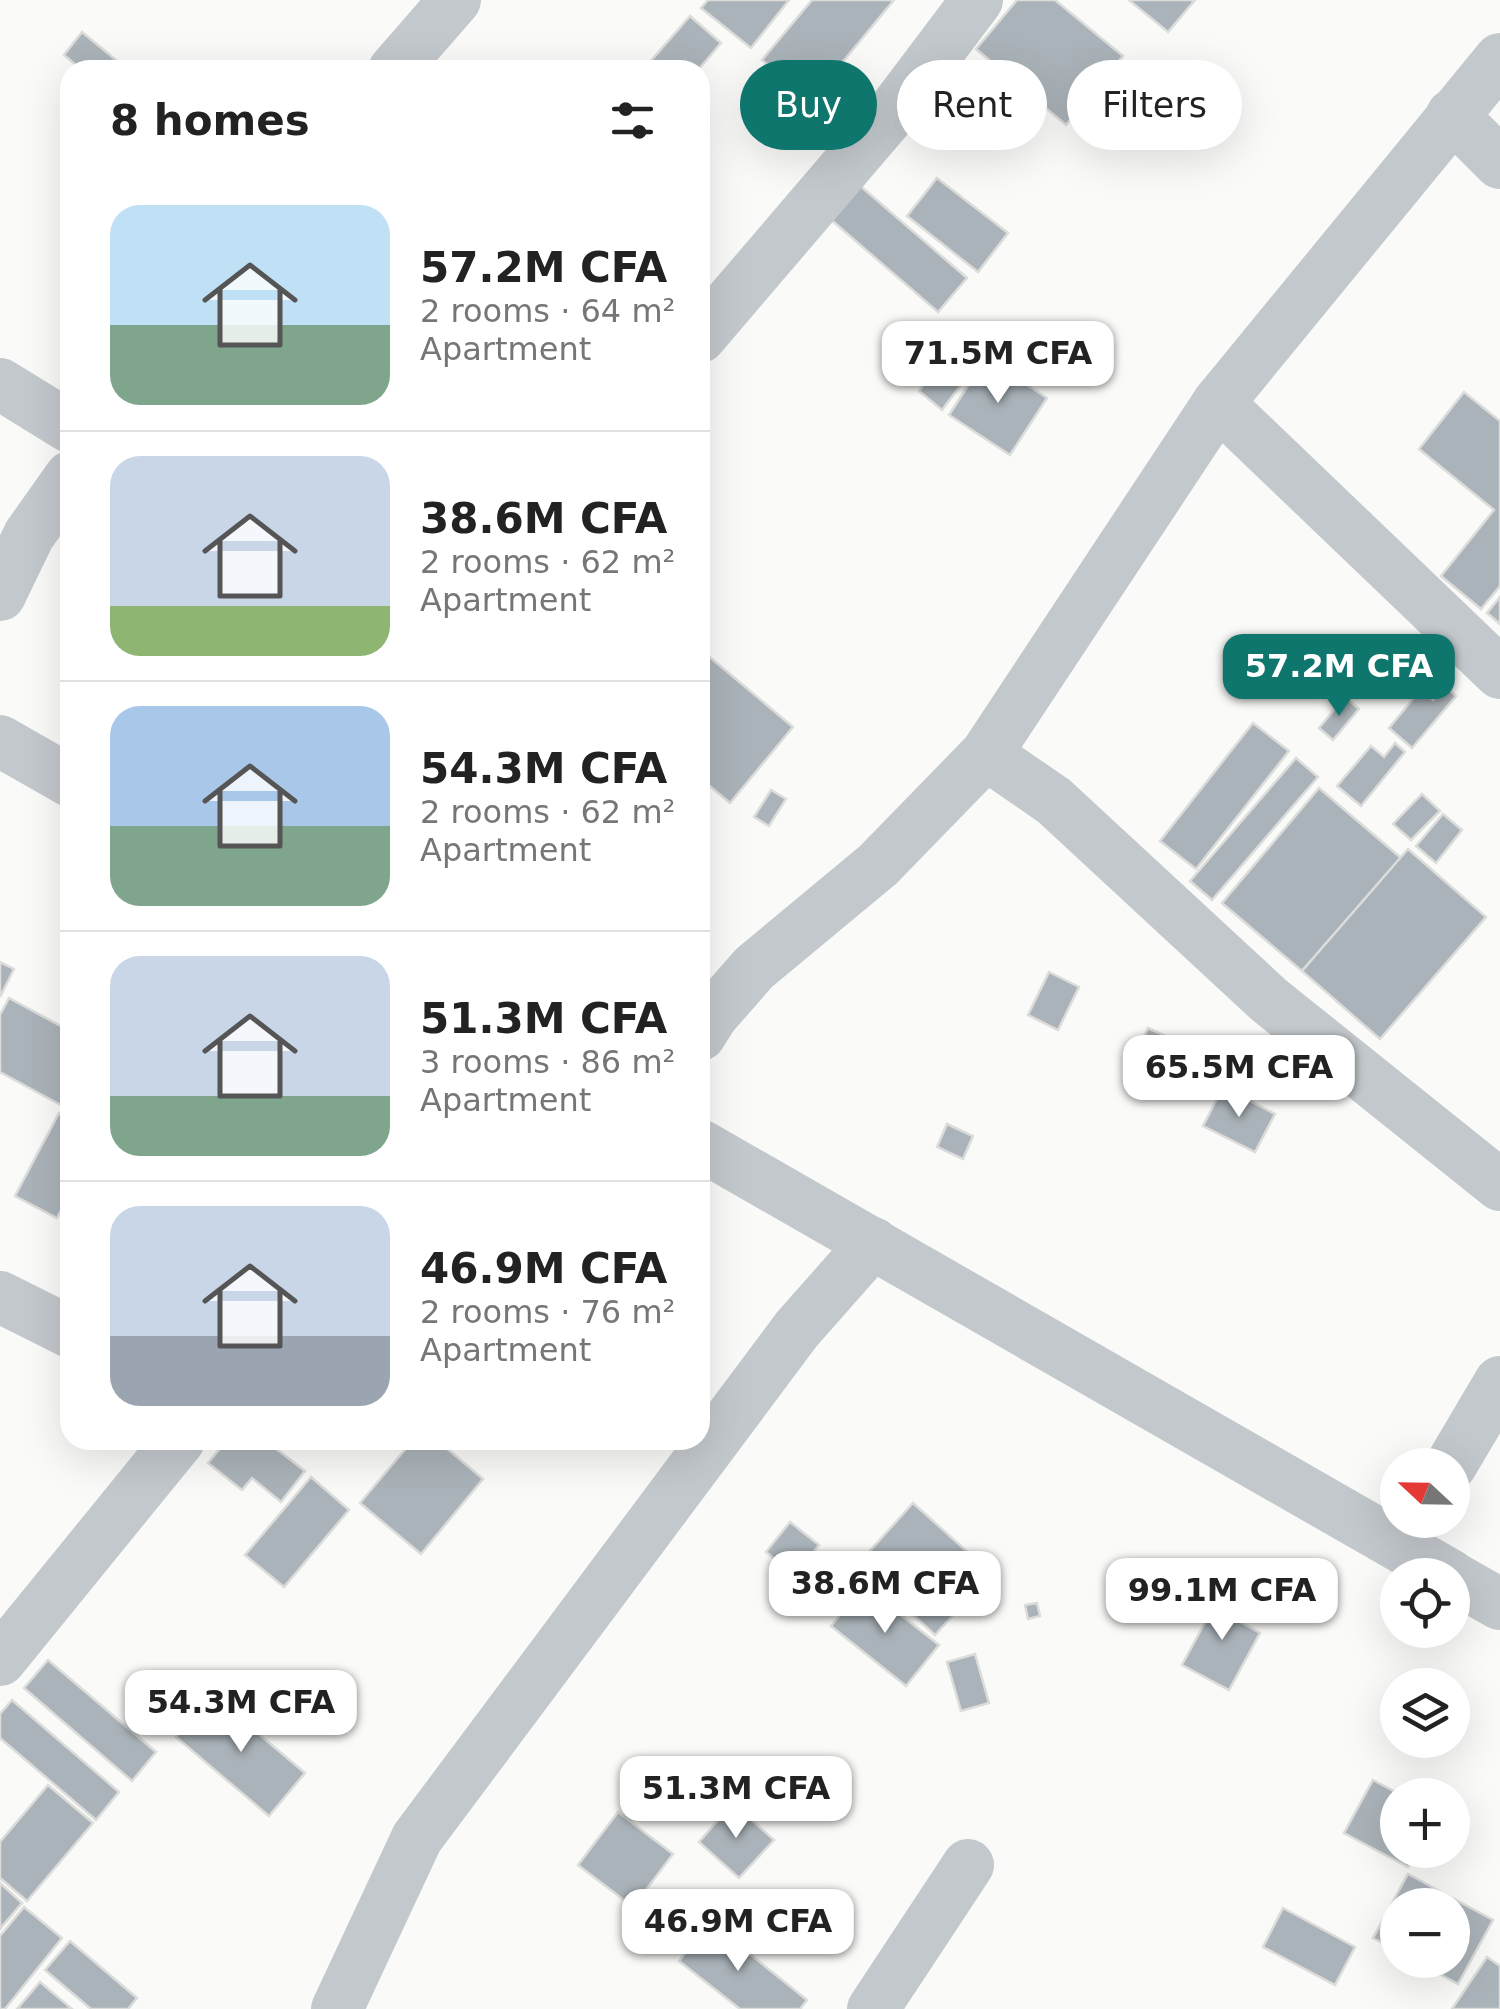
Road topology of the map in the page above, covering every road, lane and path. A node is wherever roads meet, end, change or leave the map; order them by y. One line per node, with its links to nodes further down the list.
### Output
1 (455, 0): 3 (street)
2 (977, 0): 7 (street)
3 (403, 60)
4 (1500, 60): 5 (street)
5 (1452, 115): 6 (street); 9 (street)
6 (1500, 162)
7 (710, 325)
8 (0, 384): 10 (street)
9 (1218, 403): 13 (street); 15 (street)
10 (60, 421)
11 (60, 491): 12 (street)
12 (0, 595)
13 (1500, 673)
14 (0, 741): 16 (street)
15 (986, 754): 17 (street); 19 (street)
16 (60, 775)
17 (710, 1019)
18 (710, 1151): 20 (street)
19 (1500, 1185)
20 (873, 1243): 24 (street); 28 (street)
21 (0, 1297): 22 (street)
22 (60, 1327)
23 (1500, 1382): 25 (street)
24 (710, 1446)
25 (1460, 1448)
26 (171, 1450): 33 (street)
27 (707, 1450): 35 (street)
28 (1380, 1518)
29 (1414, 1538): 30 (street)
30 (1433, 1558)
31 (1470, 1587): 32 (street)
32 (1500, 1604)
33 (0, 1660)
34 (968, 1865): 36 (street)
35 (336, 2009)
36 (873, 2009)

